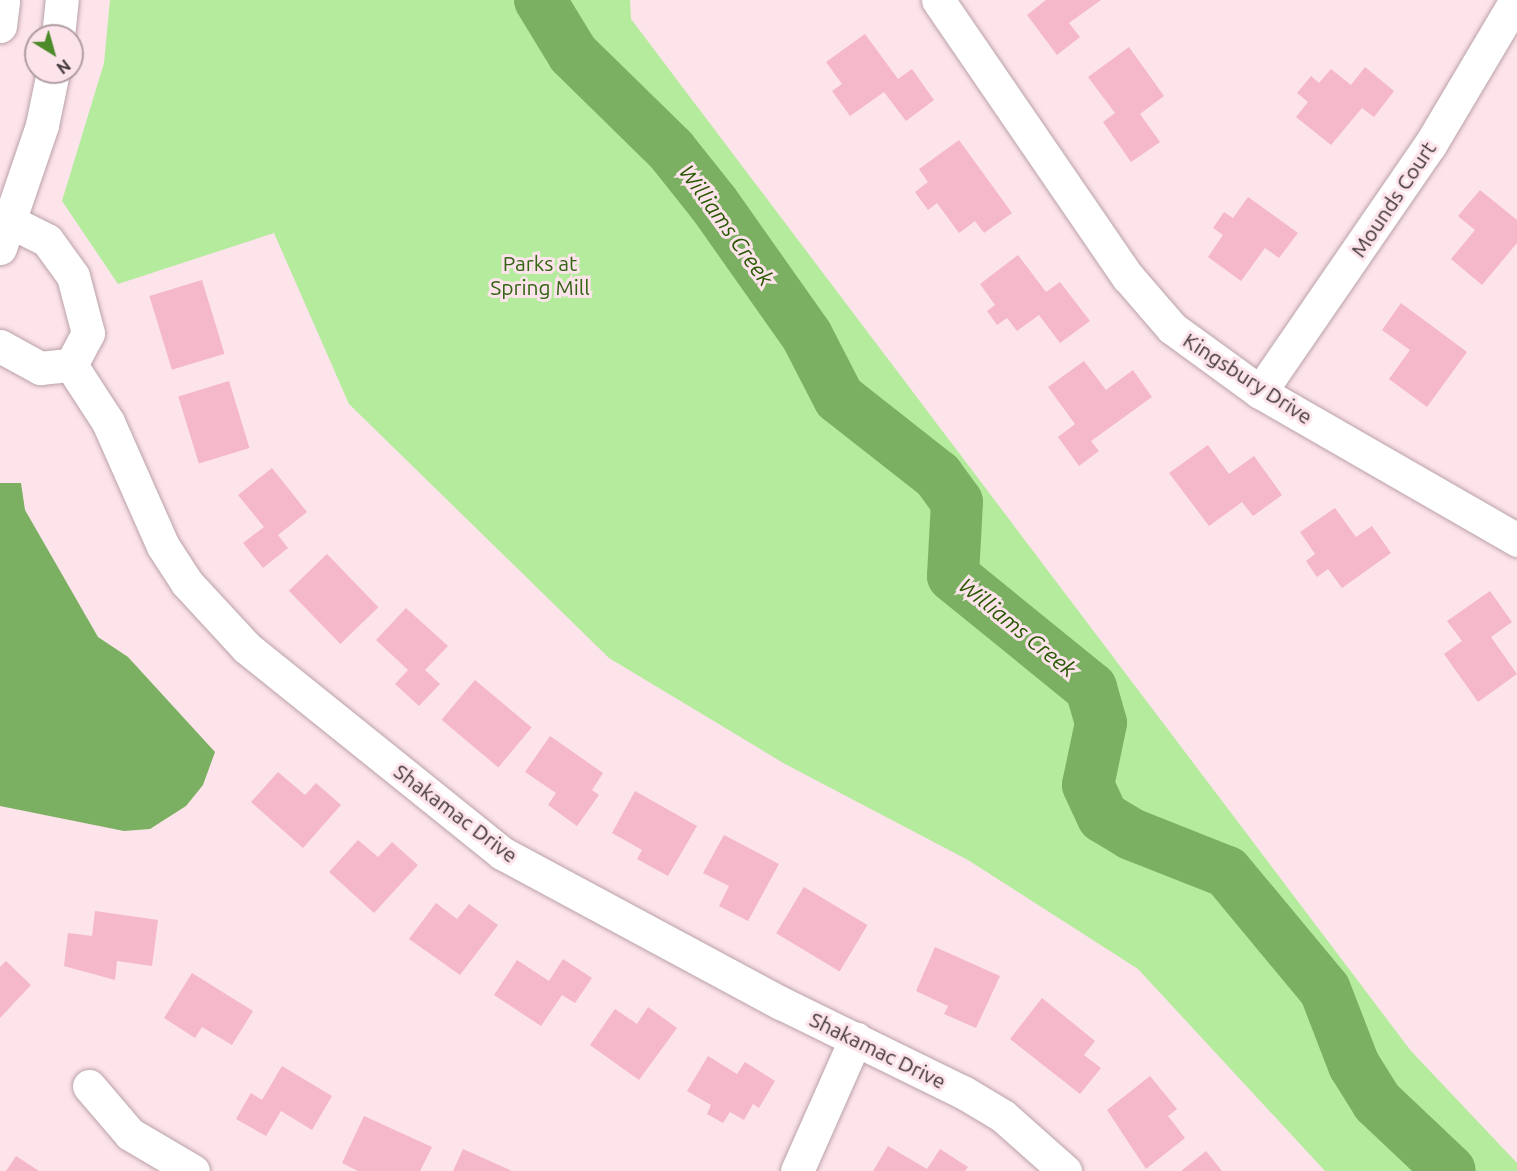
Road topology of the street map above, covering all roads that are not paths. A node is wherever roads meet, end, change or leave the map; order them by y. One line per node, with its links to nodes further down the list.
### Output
1 (3, 0): 6 (street)
2 (62, 0): 5 (street)
3 (938, 0): 11 (street, Kingsbury Drive)
4 (1516, 0): 11 (street, Mounds Court)
5 (59, 24)
6 (0, 26)
7 (49, 84): 8 (street)
8 (3, 228): 10 (street)
9 (0, 346): 10 (street)
10 (71, 365): 13 (street, Shakamac Drive)
11 (1260, 392): 12 (street, Kingsbury Drive)
12 (1517, 540)
13 (856, 1038): 16 (street); 17 (street, Shakamac Drive)
14 (89, 1086): 15 (street)
15 (193, 1171)
16 (797, 1171)
17 (1065, 1171)

